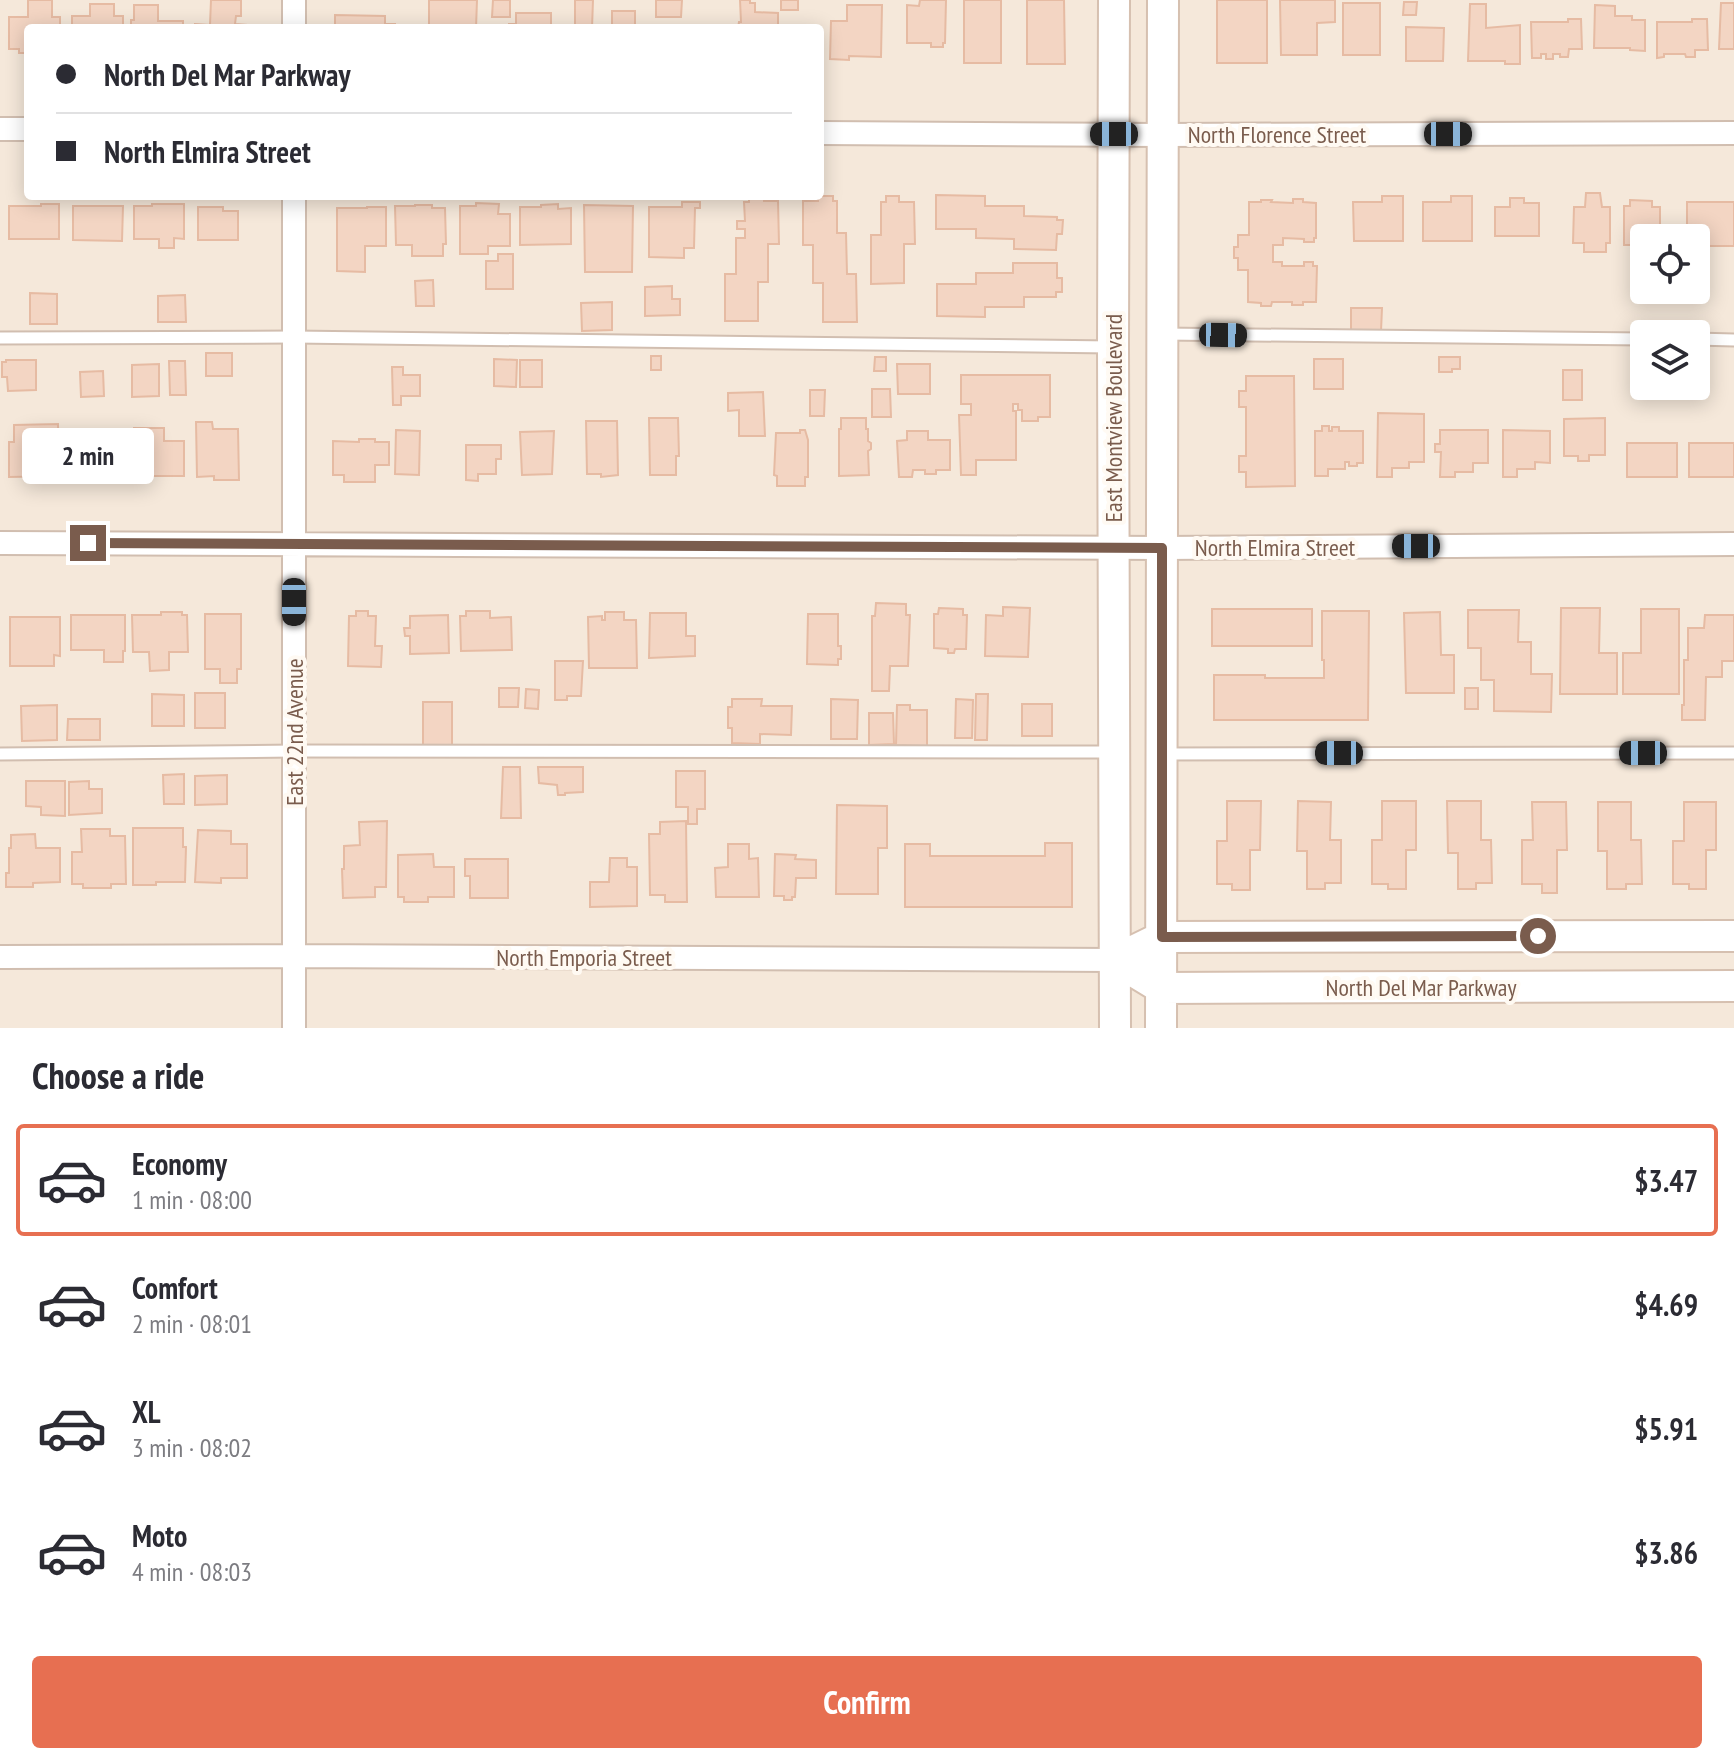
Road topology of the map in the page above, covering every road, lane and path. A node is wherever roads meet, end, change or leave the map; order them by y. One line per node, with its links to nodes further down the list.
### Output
1 (294, 0): 4 (street)
2 (1114, 0): 9 (main road, East Montview Boulevard)
3 (1163, 0): 10 (main road, East Montview Boulevard)
4 (294, 24)
5 (0, 129): 6 (street)
6 (24, 129)
7 (824, 133): 9 (street, North Florence Street)
8 (1734, 133): 10 (street, North Florence Street)
9 (1114, 134): 10 (street, North Florence Street); 18 (main road, East Montview Boulevard)
10 (1163, 135): 12 (main road, East Montview Boulevard)
11 (294, 200): 13 (street, East 22nd Avenue)
12 (1162, 334): 15 (lane); 23 (main road, East Montview Boulevard)
13 (294, 337): 14 (lane); 18 (lane); 20 (street, East 22nd Avenue)
14 (0, 338)
15 (1630, 339)
16 (1710, 339): 17 (lane)
17 (1734, 340)
18 (1113, 347): 22 (main road, East Montview Boulevard)
19 (0, 543): 20 (street, North Elmira Street)
20 (294, 543): 22 (street, North Elmira Street); 24 (street, East 22nd Avenue)
21 (1734, 544): 23 (street, North Elmira Street)
22 (1114, 547): 23 (street, North Elmira Street); 25 (main road, East Montview Boulevard)
23 (1162, 548): 28 (main road, East Montview Boulevard)
24 (294, 751): 25 (lane); 27 (lane); 31 (street, East 22nd Avenue)
25 (1114, 752): 33 (main road, East Montview Boulevard)
26 (1734, 753): 28 (lane)
27 (0, 754)
28 (1161, 754): 30 (main road, East Montview Boulevard)
29 (1734, 936): 30 (main road, North Del Mar Parkway)
30 (1162, 937): 33 (main road, North Emporia Street); 35 (main road, East Montview Boulevard)
31 (294, 956): 32 (street, North Emporia Street); 33 (street, North Emporia Street); 36 (street, East 22nd Avenue)
32 (0, 957)
33 (1115, 960): 35 (main road); 37 (main road, East Montview Boulevard)
34 (1734, 986): 35 (main road, North Del Mar Parkway)
35 (1161, 988): 38 (main road, East Montview Boulevard)
36 (294, 1028)
37 (1115, 1028)
38 (1161, 1028)

